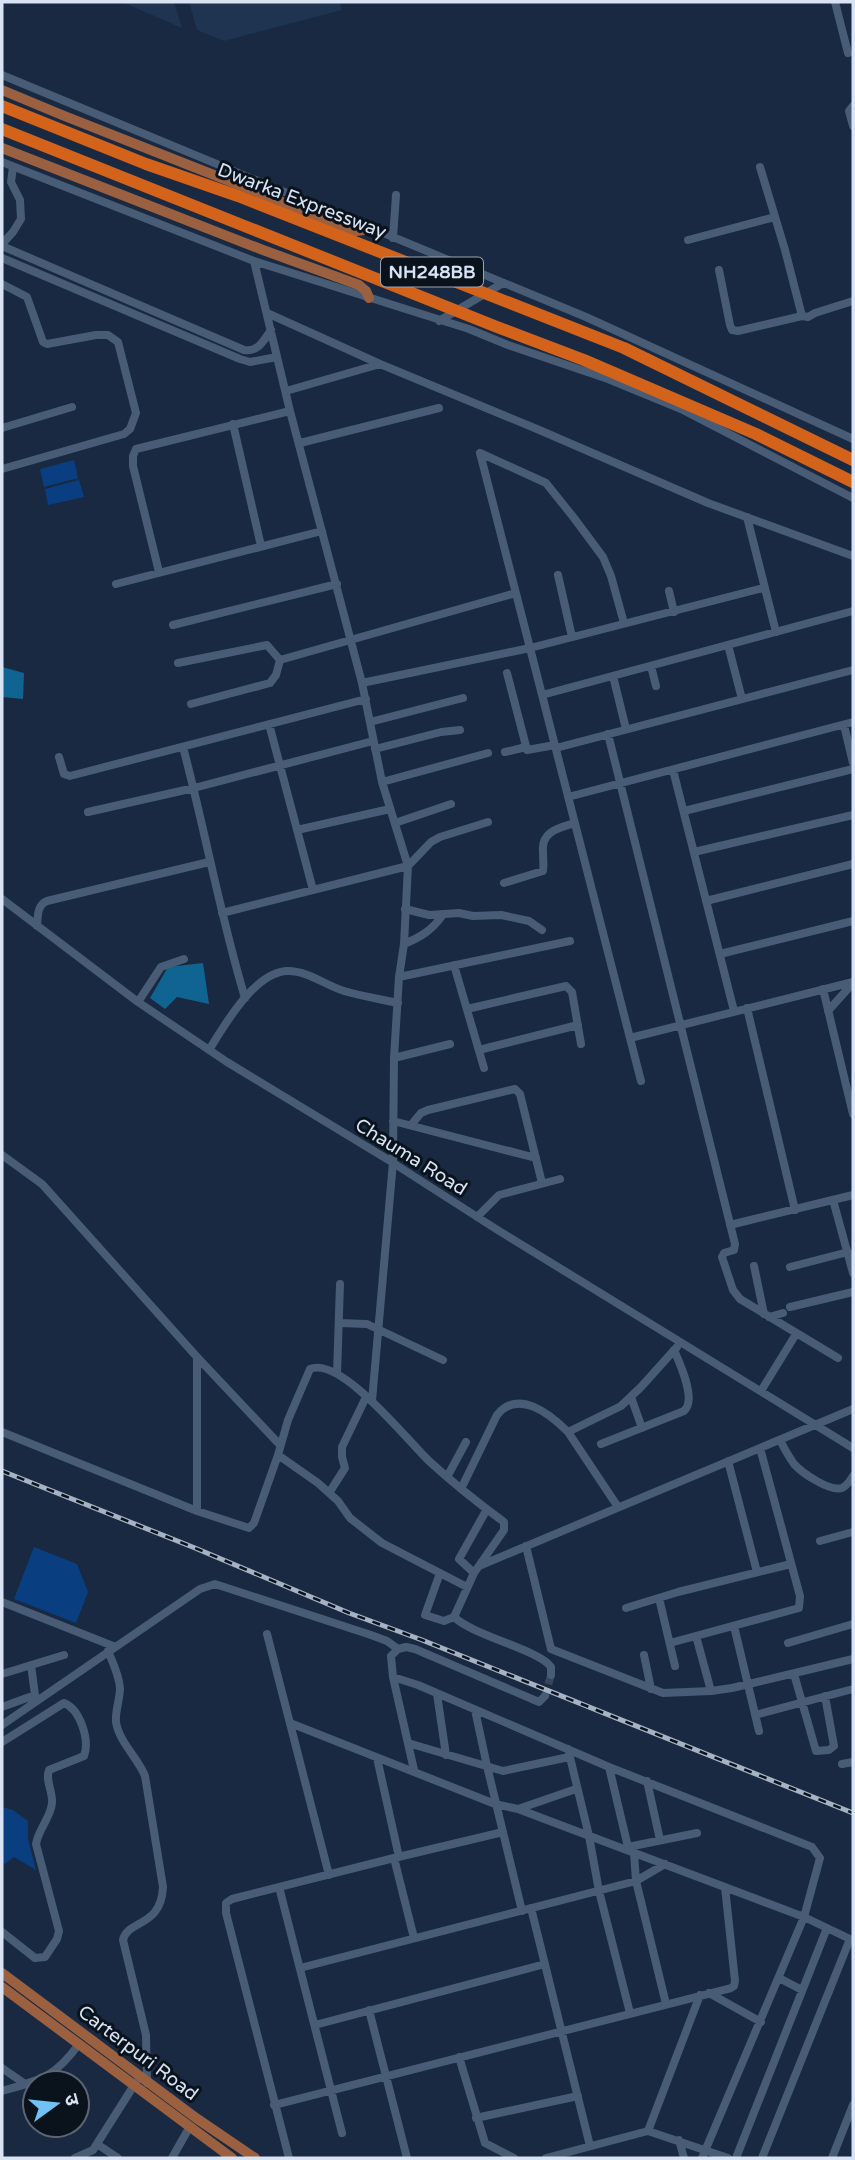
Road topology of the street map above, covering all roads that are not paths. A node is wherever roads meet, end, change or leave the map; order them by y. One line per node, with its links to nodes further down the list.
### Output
1 (835, 2): 2 (street)
2 (848, 53)
3 (2, 75): 15 (street)
4 (2, 90): 15 (main road)
5 (2, 106): 42 (highway, Dwarka Expressway / NH248BB)
6 (853, 106): 7 (street)
7 (853, 126)
8 (2, 129): 44 (highway, NH248BB)
9 (2, 148): 24 (main road)
10 (2, 162): 11 (street)
11 (13, 167): 18 (street); 20 (street)
12 (760, 167): 14 (street)
13 (396, 195): 16 (street)
14 (775, 217): 17 (street); 27 (street)
15 (372, 229): 16 (street)
16 (393, 238): 22 (street)
17 (688, 240)
18 (2, 245): 30 (street)
19 (2, 258): 32 (street)
20 (254, 261): 24 (street); 26 (street)
21 (719, 270): 27 (street)
22 (503, 283): 28 (street); 40 (street)
23 (2, 284): 43 (street)
24 (369, 298): 28 (street)
25 (853, 302): 27 (street)
26 (267, 313): 29 (street); 33 (street)
27 (802, 316)
28 (439, 321): 45 (street)
29 (271, 330): 30 (street); 31 (street)
30 (258, 348): 32 (street)
31 (277, 357): 32 (street); 34 (street)
32 (261, 361)
33 (380, 364): 34 (street); 46 (street)
34 (286, 391): 37 (street)
35 (72, 407): 39 (street)
36 (439, 408): 41 (street)
37 (290, 411): 38 (street); 41 (street)
38 (233, 425): 48 (street); 50 (street)
39 (2, 428)
40 (853, 439)
41 (300, 443): 47 (street)
42 (853, 460)
43 (2, 469)
44 (853, 482)
45 (853, 498)
46 (747, 517): 49 (street); 54 (street)
47 (322, 531): 48 (street); 53 (street)
48 (261, 546): 50 (street)
49 (853, 556)
50 (159, 572): 52 (street)
51 (558, 575): 62 (street)
52 (116, 584)
53 (337, 584): 60 (street); 63 (street)
54 (763, 588): 58 (street); 61 (street)
55 (668, 592): 58 (street)
56 (516, 593): 59 (street); 63 (street); 65 (street)
57 (853, 611): 61 (street)
58 (674, 612): 59 (street)
59 (624, 623): 62 (street)
60 (173, 625)
61 (776, 632): 64 (street)
62 (572, 637): 65 (street)
63 (351, 639): 66 (street); 72 (street)
64 (728, 645): 68 (street); 77 (street)
65 (530, 648): 72 (street); 74 (street)
66 (280, 660): 67 (street); 78 (street)
67 (178, 663)
68 (651, 666): 71 (street); 73 (street)
69 (853, 670): 77 (street)
70 (507, 674): 89 (street)
71 (613, 676): 74 (street); 83 (street)
72 (362, 683): 75 (street)
73 (656, 686)
74 (542, 695): 87 (street)
75 (366, 698): 79 (street); 81 (street)
76 (463, 698): 79 (street)
77 (742, 699): 83 (street)
78 (191, 704)
79 (370, 722): 86 (street)
80 (853, 722): 82 (street)
81 (269, 724): 88 (street); 94 (street)
82 (844, 725): 93 (street); 95 (street)
83 (626, 729): 85 (street)
84 (460, 730): 86 (street)
85 (608, 734): 87 (street); 98 (street)
86 (374, 745): 94 (street); 97 (street)
87 (556, 746): 89 (street); 100 (street)
88 (183, 747): 92 (street); 99 (street)
89 (526, 747): 90 (street)
90 (505, 752)
91 (488, 753): 97 (street)
92 (59, 757)
93 (853, 763)
94 (280, 765): 99 (street); 109 (street)
95 (673, 769): 98 (street); 103 (street)
96 (853, 769): 103 (street)
97 (382, 782): 102 (street)
98 (621, 783): 100 (street); 140 (street)
99 (194, 788): 104 (street); 111 (street)
100 (568, 797): 108 (street)
101 (451, 804): 107 (street)
102 (390, 809): 107 (street); 109 (street)
103 (684, 811): 110 (street)
104 (88, 812)
105 (853, 814): 110 (street)
106 (488, 822): 113 (street)
107 (395, 823): 113 (street)
108 (575, 823): 114 (street); 141 (street)
109 (297, 830): 115 (street)
110 (694, 852): 117 (street)
111 (209, 862): 119 (street); 122 (street)
112 (853, 864): 117 (street)
113 (408, 866): 115 (street); 118 (street)
114 (504, 883)
115 (313, 890): 119 (street)
116 (2, 899): 122 (street, Chauma Road)
117 (706, 901): 126 (street)
118 (405, 909): 120 (street); 125 (street)
119 (222, 913): 132 (street)
120 (442, 916): 123 (street); 125 (street)
121 (853, 921): 126 (street)
122 (37, 926): 133 (street, Chauma Road)
123 (542, 930)
124 (570, 941): 128 (street)
125 (404, 944): 129 (street)
126 (720, 954): 138 (street)
127 (184, 959): 133 (street)
128 (454, 965): 129 (street); 136 (street)
129 (399, 977): 134 (street)
130 (853, 982): 131 (street); 137 (street)
131 (823, 989): 135 (street); 137 (street)
132 (245, 998): 134 (street); 144 (street)
133 (138, 1002): 144 (street, Chauma Road)
134 (398, 1003): 146 (street)
135 (747, 1008): 138 (street); 159 (street)
136 (467, 1009): 139 (street); 145 (street)
137 (828, 1011): 149 (street)
138 (734, 1012): 140 (street)
139 (579, 1025): 143 (street); 145 (street)
140 (681, 1025): 141 (street); 161 (street)
141 (630, 1038): 148 (street)
142 (450, 1044): 146 (street)
143 (581, 1044)
144 (209, 1050): 154 (street, Chauma Road)
145 (479, 1050): 147 (street)
146 (394, 1058): 150 (street)
147 (484, 1068)
148 (641, 1082)
149 (853, 1114)
150 (393, 1121): 151 (street); 154 (street)
151 (411, 1125): 153 (street); 153 (street)
152 (2, 1155): 174 (street)
153 (536, 1158): 156 (street)
154 (393, 1163): 160 (street, Chauma Road); 170 (street)
155 (561, 1179): 156 (street)
156 (542, 1183): 160 (street)
157 (853, 1195): 158 (street)
158 (834, 1200): 159 (street); 162 (street)
159 (795, 1209): 161 (street)
160 (477, 1217): 172 (street, Chauma Road)
161 (730, 1226): 168 (street)
162 (850, 1254): 164 (street); 165 (street)
163 (754, 1266): 168 (street)
164 (790, 1267)
165 (853, 1273)
166 (340, 1284): 169 (street)
167 (853, 1292): 168 (street)
168 (767, 1316): 171 (street)
169 (340, 1323): 170 (street); 177 (street)
170 (380, 1329): 176 (street); 180 (street)
171 (796, 1334): 175 (street); 178 (street)
172 (681, 1342): 173 (street); 178 (street, Chauma Road)
173 (674, 1350): 179 (street); 183 (street)
174 (197, 1357): 189 (street); 200 (street)
175 (838, 1358)
176 (443, 1360)
177 (337, 1374): 180 (street); 189 (street)
178 (761, 1391): 182 (street, Chauma Road)
179 (631, 1397): 183 (street); 185 (street)
180 (369, 1399): 195 (street); 197 (street)
181 (853, 1409): 182 (street)
182 (816, 1424): 186 (street); 191 (street, Chauma Road)
183 (642, 1428): 188 (street)
184 (2, 1432): 200 (street)
185 (568, 1432): 196 (street); 198 (street)
186 (780, 1440): 190 (street); 194 (street)
187 (466, 1442): 195 (street)
188 (601, 1444)
189 (280, 1445): 192 (street)
190 (760, 1448): 193 (street); 204 (street)
191 (853, 1448)
192 (278, 1455): 197 (street); 200 (street)
193 (728, 1461): 198 (street); 206 (street)
194 (853, 1476)
195 (447, 1478): 196 (street)
196 (461, 1489): 199 (street)
197 (328, 1493): 207 (street)
198 (618, 1507): 203 (street)
199 (487, 1509): 205 (street); 205 (street)
200 (197, 1511)
201 (853, 1532): 202 (street)
202 (820, 1541)
203 (526, 1546): 205 (street); 231 (street)
204 (791, 1563): 206 (street); 214 (street)
205 (476, 1569): 208 (street)
206 (757, 1572): 209 (street)
207 (440, 1573): 208 (street); 212 (street)
208 (467, 1587): 212 (street)
209 (659, 1598): 211 (street); 217 (street)
210 (3, 1603): 220 (street)
211 (626, 1608)
212 (454, 1617): 228 (street)
213 (853, 1624): 218 (street)
214 (734, 1626): 216 (street); 230 (street)
215 (267, 1634): 241 (street)
216 (696, 1636): 217 (street); 233 (street)
217 (670, 1643): 225 (street)
218 (788, 1643)
219 (398, 1648): 220 (street); 229 (street); 235 (street)
220 (111, 1649): 242 (street); 295 (street)
221 (65, 1655): 224 (street)
222 (644, 1655): 231 (street)
223 (853, 1659): 227 (street)
224 (31, 1665): 226 (street); 238 (street)
225 (675, 1666)
226 (2, 1674)
227 (794, 1674): 230 (street); 237 (street)
228 (551, 1675)
229 (393, 1677): 234 (street); 245 (street)
230 (747, 1684): 233 (street); 240 (street)
231 (651, 1689): 233 (street)
232 (853, 1689): 236 (street)
233 (711, 1692)
234 (438, 1694): 239 (street); 247 (street)
235 (545, 1696)
236 (825, 1696): 237 (street); 237 (street)
237 (801, 1703): 240 (street)
238 (2, 1707)
239 (475, 1710): 246 (street); 251 (street)
240 (755, 1715): 243 (street)
241 (290, 1723): 248 (street); 265 (street)
242 (2, 1725)
243 (759, 1731)
244 (2, 1742): 273 (street)
245 (408, 1743): 247 (street); 253 (street)
246 (569, 1753): 251 (street); 252 (street); 255 (street)
247 (446, 1755): 251 (street)
248 (377, 1758): 253 (street); 263 (street)
249 (853, 1762): 250 (street)
250 (842, 1764)
251 (486, 1766): 256 (street)
252 (609, 1767): 254 (street); 262 (street)
253 (414, 1770): 256 (street)
254 (647, 1781): 261 (street); 271 (street)
255 (576, 1789): 257 (street); 260 (street)
256 (495, 1804): 257 (street); 258 (street)
257 (518, 1810): 260 (street)
258 (503, 1832): 263 (street); 270 (street)
259 (697, 1833): 261 (street)
260 (589, 1836): 262 (street); 269 (street)
261 (660, 1840): 262 (street)
262 (631, 1850): 264 (street); 266 (street)
263 (397, 1858): 265 (street); 275 (street)
264 (664, 1864): 266 (street); 268 (street)
265 (329, 1875): 267 (street)
266 (636, 1881): 269 (street); 283 (street)
267 (279, 1887): 277 (street); 300 (street)
268 (725, 1887): 271 (street); 282 (street)
269 (599, 1891): 270 (street); 285 (street)
270 (526, 1910): 275 (street); 276 (street)
271 (804, 1917): 272 (street); 279 (street)
272 (827, 1928): 274 (street); 281 (street)
273 (2, 1932)
274 (851, 1935): 323 (street)
275 (414, 1938): 277 (street)
276 (545, 1964): 284 (street); 288 (street)
277 (300, 1968): 287 (street)
278 (2, 1973): 295 (main road, Carterpuri Road)
279 (779, 1978): 281 (street); 286 (street)
280 (2, 1987): 289 (main road, Carterpuri Road)
281 (802, 1990): 322 (street)
282 (705, 1994): 283 (street); 286 (street); 304 (street)
283 (666, 2004): 285 (street)
284 (369, 2010): 287 (street); 293 (street)
285 (630, 2013): 288 (street)
286 (761, 2022): 309 (street)
287 (315, 2025): 297 (street)
288 (562, 2031): 290 (street); 299 (street)
289 (79, 2044): 292 (street); 295 (main road, Carterpuri Road)
290 (459, 2057): 293 (street); 302 (street)
291 (2, 2068): 294 (street)
292 (58, 2069)
293 (386, 2076): 297 (street); 316 (street)
294 (21, 2081)
295 (140, 2081): 303 (main road, Carterpuri Road); 307 (street); 314 (main road, Carterpuri Road)
296 (21, 2085): 298 (street)
297 (331, 2090): 300 (street); 305 (street)
298 (2, 2091)
299 (578, 2096): 302 (street); 308 (street)
300 (274, 2105): 315 (street)
301 (853, 2105): 324 (street)
302 (476, 2118): 317 (street)
303 (189, 2128): 310 (street); 313 (main road, Carterpuri Road)
304 (648, 2131): 306 (street); 308 (street)
305 (342, 2133)
306 (678, 2140): 309 (street); 319 (street)
307 (97, 2144): 311 (street); 312 (street)
308 (590, 2146): 318 (street)
309 (705, 2149): 320 (street); 321 (street)
310 (175, 2156)
311 (75, 2158)
312 (118, 2158)
313 (232, 2158)
314 (255, 2158)
315 (289, 2158)
316 (407, 2158)
317 (514, 2158)
318 (546, 2158)
319 (684, 2158)
320 (702, 2158)
321 (728, 2158)
322 (736, 2158)
323 (762, 2158)
324 (832, 2158)

